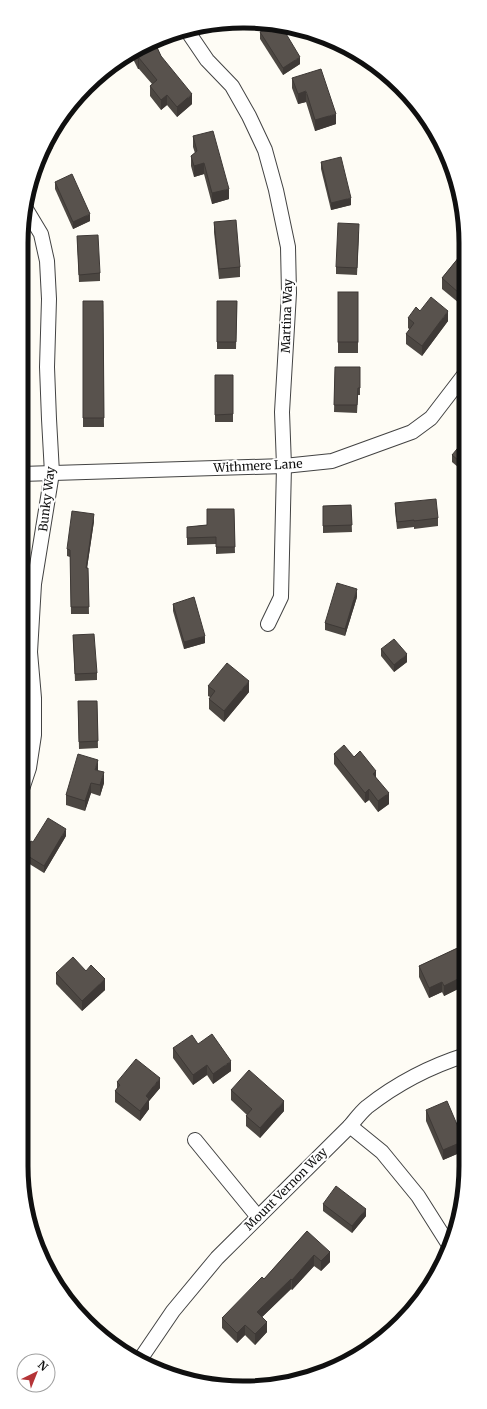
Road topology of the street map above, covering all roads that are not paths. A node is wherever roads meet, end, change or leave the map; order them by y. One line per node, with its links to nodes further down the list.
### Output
1 (190, 35): 4 (street, Martina Way)
2 (30, 215): 6 (street, Bunky Way)
3 (459, 382): 4 (street, Withmere Lane)
4 (284, 466): 6 (street, Withmere Lane); 7 (street, Martina Way)
5 (28, 474): 6 (street, Withmere Lane)
6 (52, 474): 8 (street, Bunky Way)
7 (268, 624)
8 (28, 771)
9 (459, 1058): 10 (street, Mount Vernon Way)
10 (350, 1126): 12 (street, Mount Vernon Way); 13 (street)
11 (195, 1140): 12 (street)
12 (258, 1217): 14 (street, Mount Vernon Way)
13 (446, 1241)
14 (142, 1356)

